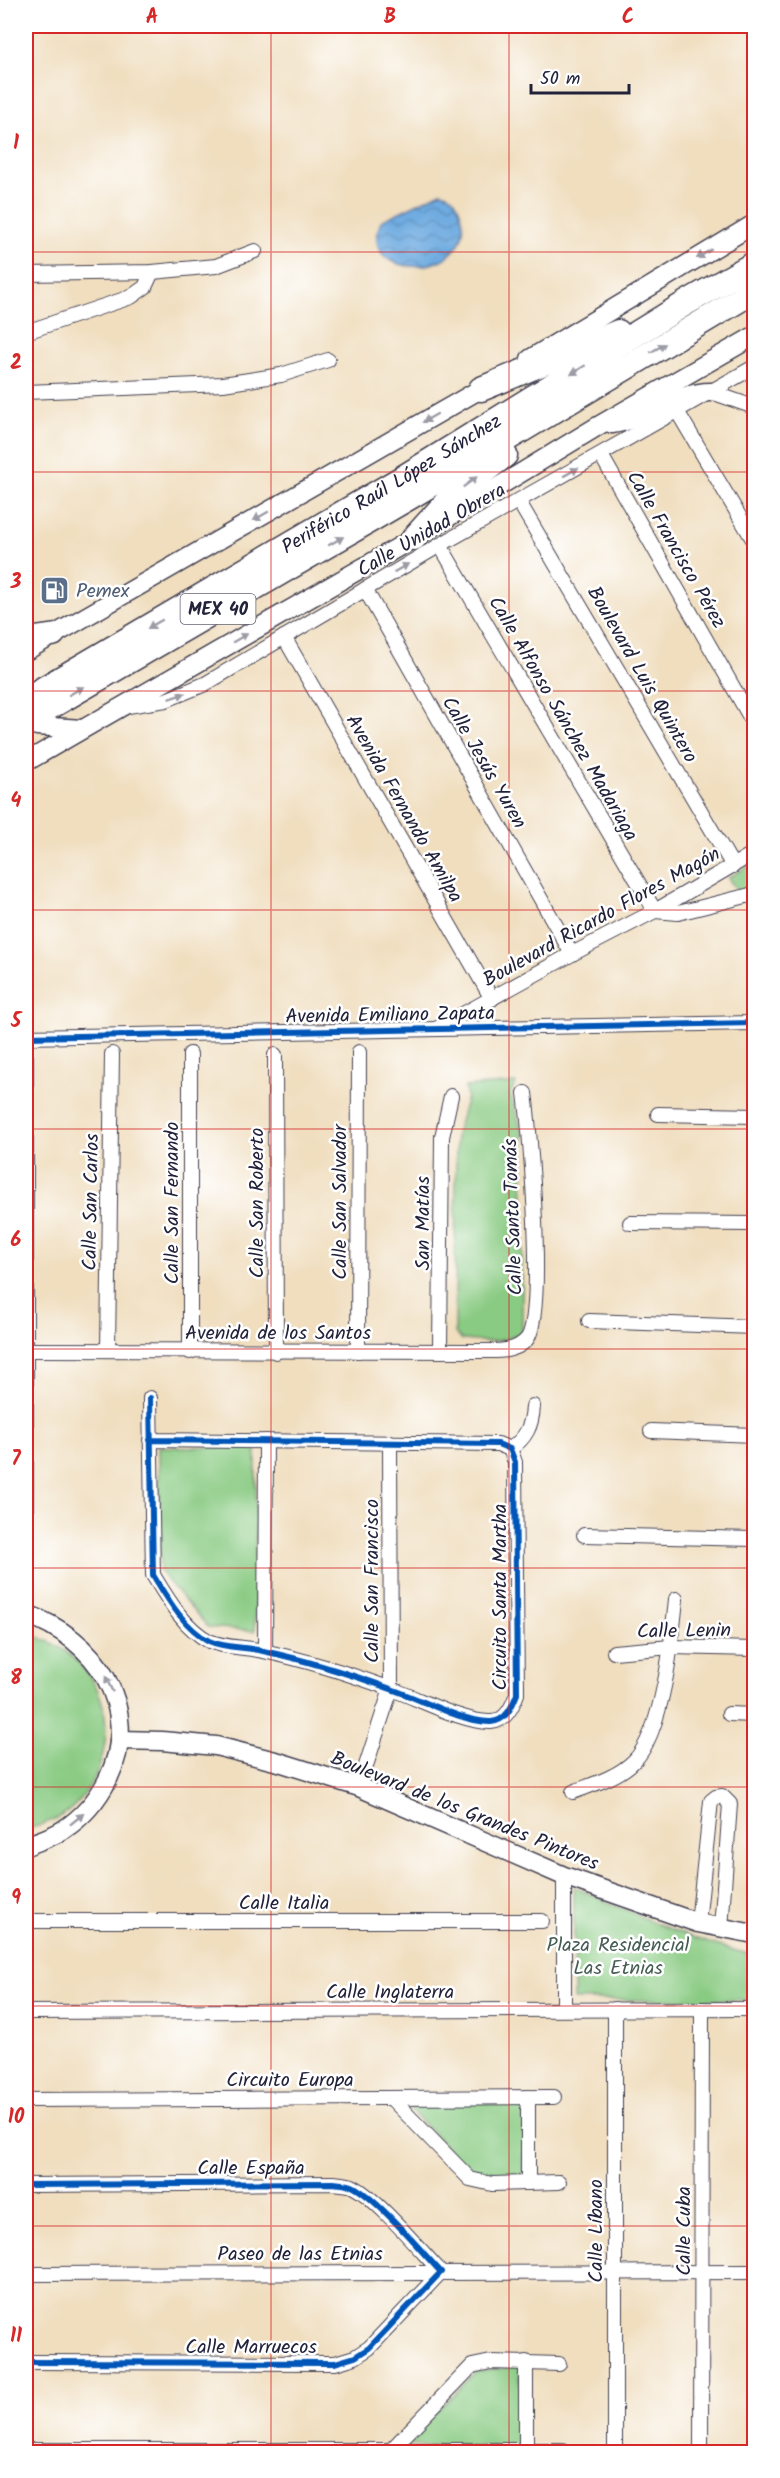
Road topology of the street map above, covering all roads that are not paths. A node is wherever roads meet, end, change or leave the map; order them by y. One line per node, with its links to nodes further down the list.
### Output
1 (754, 224): 15 (main road, one-way to 15)
2 (255, 251): 4 (street)
3 (754, 264): 7 (highway, Periférico Raúl López Sánchez / MEX 40)
4 (152, 272): 5 (street); 8 (street)
5 (26, 274)
6 (754, 291): 13 (highway, Periférico Raúl López Sánchez / MEX 40, one-way to 6)
7 (686, 303): 15 (highway); 22 (highway, Periférico Raúl López Sánchez / MEX 40, one-way to 22)
8 (26, 332)
9 (754, 336): 20 (main road)
10 (328, 360): 16 (street)
11 (754, 367): 12 (street, Calle Unidad Obrera)
12 (740, 375): 14 (street); 17 (street, Calle Unidad Obrera)
13 (607, 378): 22 (highway, Periférico Raúl López Sánchez / MEX 40); 24 (highway, one-way to 13)
14 (754, 381)
15 (481, 389): 28 (main road, one-way to 28)
16 (26, 392)
17 (711, 392): 18 (street); 19 (street, Calle Unidad Obrera); 20 (main road)
18 (754, 407)
19 (677, 411): 21 (street, Calle Unidad Obrera); 25 (street)
20 (598, 426): 24 (main road)
21 (601, 455): 23 (street, Calle Unidad Obrera, one-way to 21); 34 (street, Calle Francisco Pérez)
22 (407, 487): 31 (highway, Periférico Raúl López Sánchez / MEX 40, one-way to 31); 33 (highway, Periférico Raúl López Sánchez / MEX 40, one-way to 22)
23 (519, 502): 26 (street, Calle Unidad Obrera); 38 (street, Boulevard Luis Quintero)
24 (414, 538): 32 (main road, one-way to 24)
25 (754, 541)
26 (440, 545): 27 (street, Calle Unidad Obrera, one-way to 26); 40 (street, Calle Alfonso Sánchez Madariaga)
27 (365, 589): 29 (street, Calle Unidad Obrera); 41 (street, Calle Jesús Yuren)
28 (54, 635): 30 (main road)
29 (284, 637): 32 (street, Calle Unidad Obrera, one-way to 29); 42 (street, Avenida Fernando Amilpa)
30 (26, 648)
31 (26, 699)
32 (120, 708): 35 (main road)
33 (26, 721): 35 (main road)
34 (754, 724)
35 (82, 729): 36 (main road)
36 (26, 762)
37 (754, 853): 38 (street, Boulevard Ricardo Flores Magón)
38 (733, 866): 40 (street, Boulevard Ricardo Flores Magón)
39 (754, 894): 40 (street)
40 (655, 911): 41 (street, Boulevard Ricardo Flores Magón)
41 (572, 954): 42 (street, Boulevard Ricardo Flores Magón)
42 (492, 999): 44 (street, Boulevard Ricardo Flores Magón)
43 (754, 1023): 44 (street, Avenida Emiliano Zapata)
44 (434, 1030): 45 (street, Avenida Emiliano Zapata)
45 (26, 1037)
46 (359, 1052): 62 (street, Calle San Salvador)
47 (112, 1054): 61 (street, Calle San Carlos)
48 (190, 1054): 64 (street, Calle San Fernando)
49 (275, 1055): 65 (street, Calle San Roberto)
50 (26, 1057): 60 (street)
51 (525, 1093): 59 (street, Calle Santo Tomás)
52 (451, 1095): 63 (street, San Matías)
53 (658, 1114): 54 (street)
54 (754, 1116)
55 (630, 1223): 56 (street)
56 (754, 1224)
57 (589, 1321): 58 (street)
58 (754, 1327)
59 (527, 1339): 63 (street, Avenida de los Santos)
60 (26, 1350): 61 (street, Avenida de los Santos); 77 (street)
61 (108, 1350): 64 (street, Avenida de los Santos)
62 (358, 1351): 63 (street, Avenida de los Santos); 65 (street, Avenida de los Santos)
63 (440, 1351)
64 (190, 1352): 65 (street, Avenida de los Santos)
65 (276, 1352)
66 (150, 1398): 70 (street, Circuito Santa Martha)
67 (532, 1406): 73 (street)
68 (651, 1431): 69 (street)
69 (754, 1435)
70 (150, 1440): 71 (street); 80 (street, Circuito Santa Martha)
71 (266, 1441): 72 (street); 80 (street)
72 (390, 1442): 73 (street); 82 (street, Calle San Francisco)
73 (510, 1449): 82 (street, Circuito Santa Martha)
74 (584, 1535): 75 (street)
75 (754, 1539)
76 (676, 1599): 78 (street)
77 (26, 1614): 85 (main road, one-way to 77)
78 (671, 1647): 79 (street, Calle Lenin); 81 (street, Calle Lenin); 87 (street)
79 (754, 1649)
80 (265, 1651): 82 (street, Circuito Santa Martha)
81 (614, 1652)
82 (391, 1689): 86 (street, Calle San Francisco)
83 (729, 1714): 84 (street)
84 (754, 1715)
85 (119, 1740): 86 (main road, Boulevard de los Grandes Pintores); 88 (main road, one-way to 85)
86 (359, 1787): 89 (main road, Boulevard de los Grandes Pintores)
87 (573, 1792)
88 (26, 1845)
89 (564, 1876): 92 (main road, Boulevard de los Grandes Pintores); 95 (street)
90 (26, 1921): 91 (street, Calle Italia)
91 (542, 1921)
92 (698, 1923): 93 (main road, Boulevard de los Grandes Pintores); 93 (street)
93 (722, 1929): 94 (main road, Boulevard de los Grandes Pintores)
94 (754, 1934)
95 (564, 2009): 96 (street, Calle Inglaterra); 99 (street, Calle Inglaterra)
96 (615, 2009): 97 (street, Calle Inglaterra); 109 (street, Calle Líbano)
97 (702, 2009): 98 (street, Calle Inglaterra); 110 (street, Calle Cuba)
98 (754, 2009)
99 (26, 2012)
100 (528, 2097): 101 (street, Circuito Europa); 102 (street, Circuito Europa); 105 (street)
101 (554, 2097)
102 (391, 2098): 103 (street, Circuito Europa); 105 (street)
103 (26, 2100)
104 (560, 2182): 105 (street)
105 (528, 2183)
106 (26, 2185): 107 (street, Calle España)
107 (441, 2272): 109 (street, Paseo de las Etnias); 111 (street, Paseo de las Etnias); 112 (street, Calle Marruecos)
108 (754, 2272): 110 (street, Paseo de las Etnias)
109 (615, 2273): 110 (street, Paseo de las Etnias); 119 (street, Calle Líbano)
110 (702, 2273): 120 (street, Calle Cuba)
111 (26, 2274)
112 (26, 2362)
113 (526, 2362): 114 (street); 116 (street); 118 (street)
114 (559, 2364)
115 (26, 2450): 118 (street)
116 (526, 2450): 117 (street); 118 (street)
117 (563, 2450)
118 (390, 2451)
119 (615, 2452)
120 (701, 2452)

